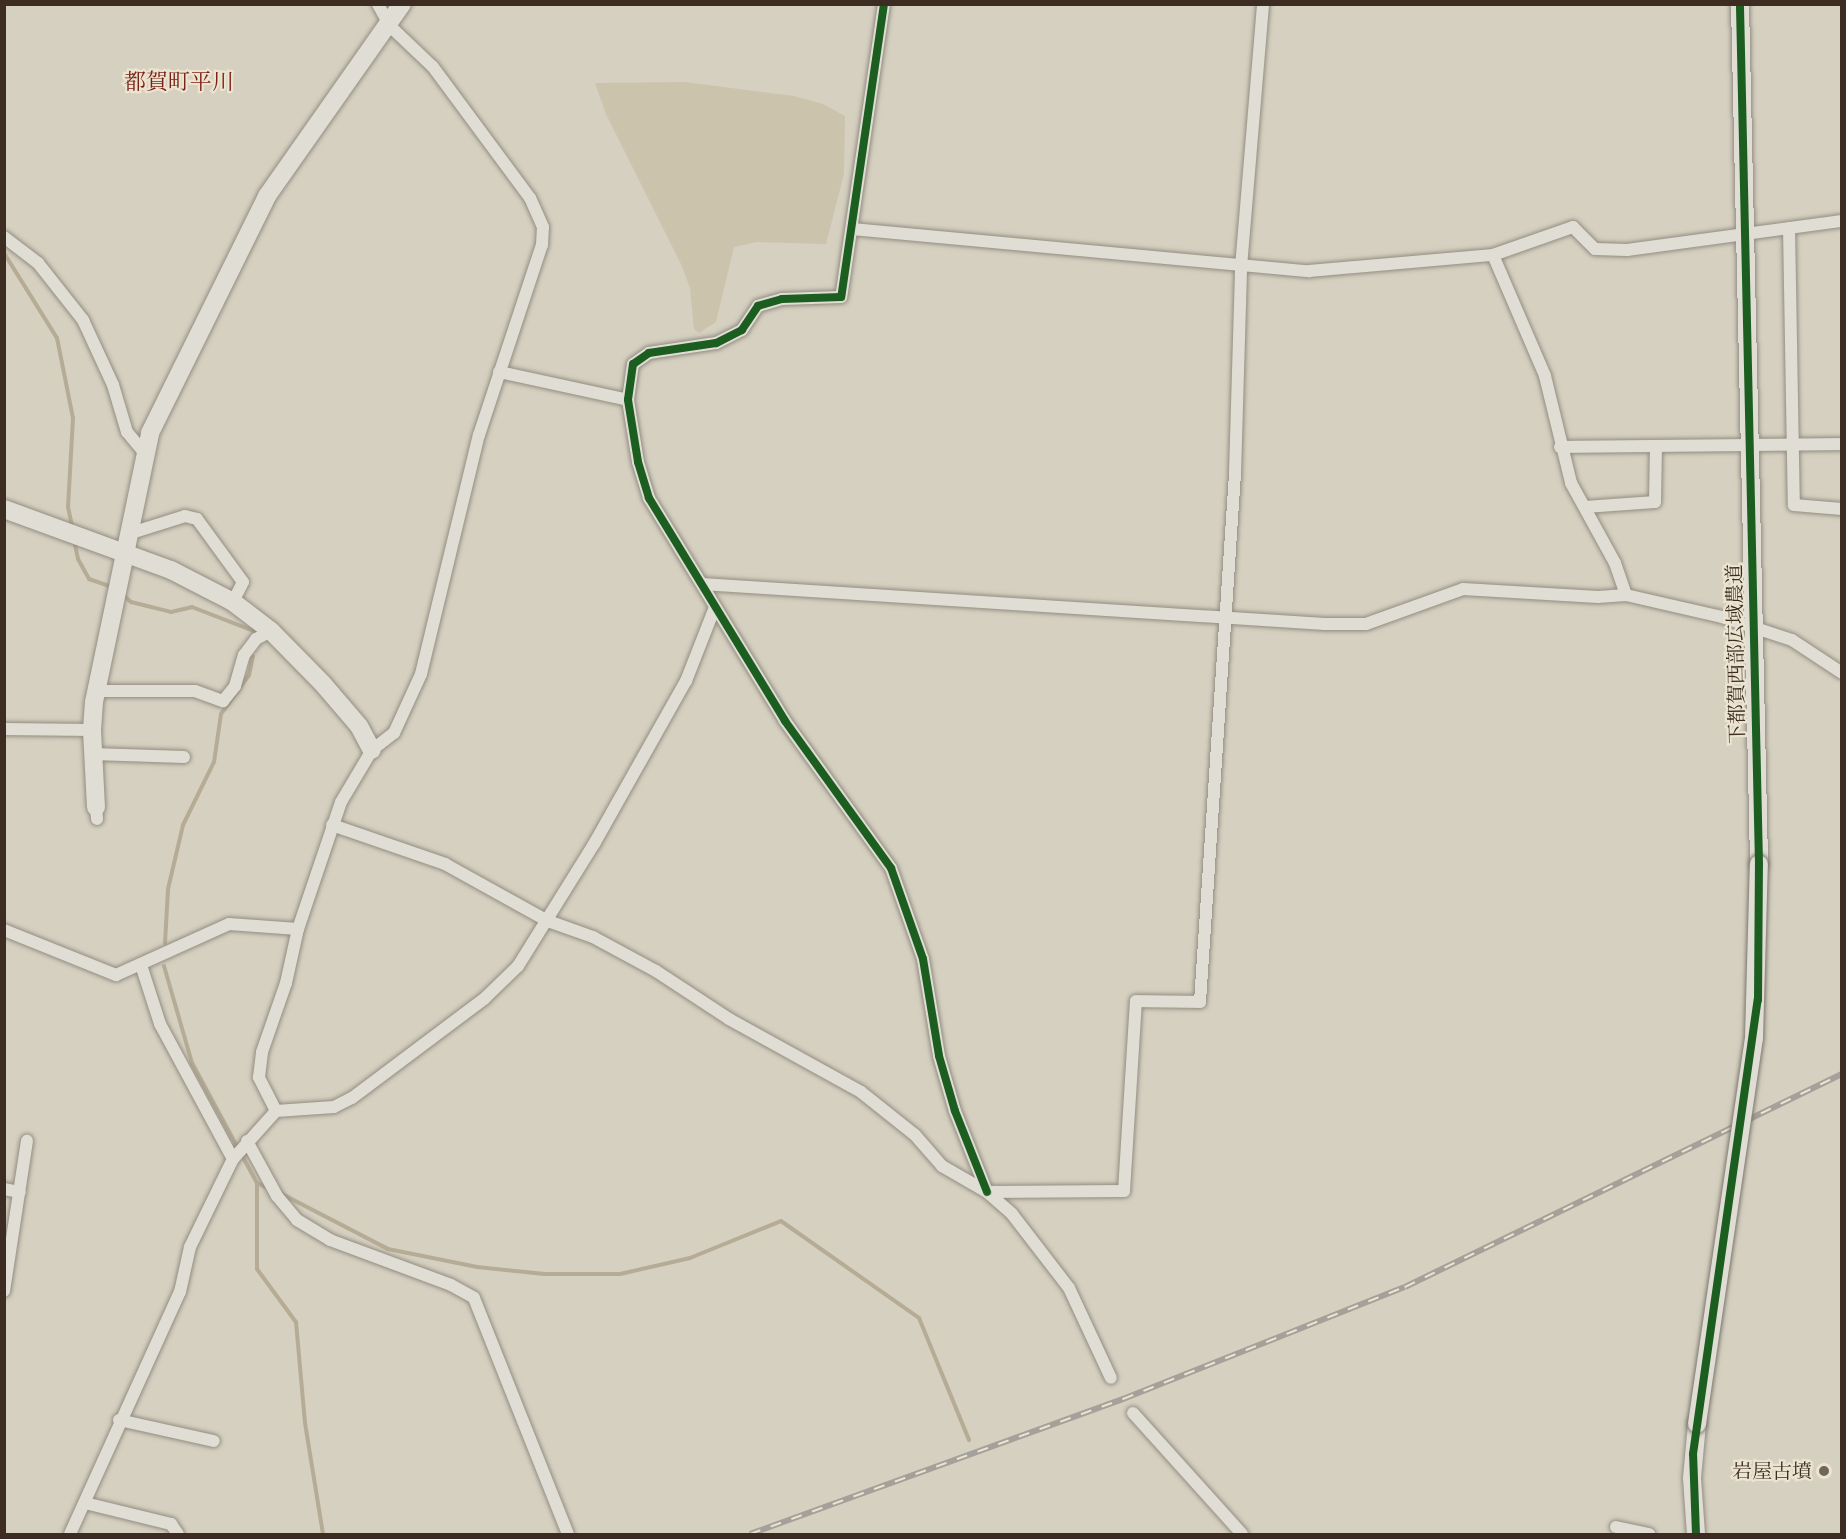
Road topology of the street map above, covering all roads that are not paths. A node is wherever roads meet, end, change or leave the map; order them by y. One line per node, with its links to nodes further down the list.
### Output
1 (378, 4): 6 (street)
2 (402, 4): 6 (street)
3 (884, 4): 9 (street)
4 (1263, 4): 13 (street)
5 (1740, 4): 10 (street, 下都賀西部広域農道)
6 (390, 26): 14 (street); 21 (street)
7 (1842, 221): 8 (street)
8 (1789, 228): 10 (street); 17 (street)
9 (852, 229): 13 (street); 15 (street)
10 (1744, 233): 12 (street); 16 (street, 下都賀西部広域農道)
11 (4, 237): 21 (street)
12 (1493, 255): 13 (street); 20 (street)
13 (1241, 267): 31 (street)
14 (499, 372): 15 (street); 38 (street)
15 (628, 400): 27 (street)
16 (1747, 443): 17 (street); 19 (street); 32 (street, 下都賀西部広域農道)
17 (1794, 444): 18 (street); 24 (street)
18 (1842, 444)
19 (1656, 446): 20 (street); 22 (street)
20 (1560, 447): 22 (street)
21 (144, 452): 25 (street)
22 (1585, 507): 28 (street)
23 (4, 509): 26 (street)
24 (1842, 509)
25 (128, 534): 26 (street); 29 (street)
26 (124, 552): 29 (street); 35 (street)
27 (702, 584): 30 (street); 31 (street)
28 (1626, 595): 31 (street); 32 (street)
29 (233, 602): 33 (street)
30 (715, 607): 43 (street); 53 (street)
31 (1227, 619): 53 (street)
32 (1752, 626): 34 (street); 66 (street, 下都賀西部広域農道, bridge)
33 (271, 631): 35 (street); 38 (street)
34 (1842, 674)
35 (97, 691): 37 (street)
36 (4, 729): 37 (street)
37 (92, 730): 39 (street)
38 (372, 750): 42 (street)
39 (93, 754): 40 (street); 41 (street)
40 (184, 757)
41 (97, 813)
42 (332, 825): 43 (street); 44 (street)
43 (548, 921): 47 (street); 53 (street)
44 (298, 929): 46 (street); 47 (street)
45 (4, 930): 46 (street)
46 (141, 965): 50 (street)
47 (276, 1111): 49 (street)
48 (27, 1141): 52 (street)
49 (247, 1142): 50 (street); 63 (street)
50 (233, 1159): 57 (street)
51 (4, 1189): 52 (street)
52 (20, 1192): 54 (street)
53 (987, 1192): 55 (street)
54 (4, 1291)
55 (1111, 1378)
56 (1133, 1413): 64 (street)
57 (119, 1420): 58 (street); 59 (street)
58 (214, 1441)
59 (85, 1503): 61 (street); 62 (street)
60 (1616, 1527): 65 (street)
61 (69, 1534)
62 (178, 1534)
63 (568, 1534)
64 (1242, 1534)
65 (1649, 1534)
66 (1696, 1534)

